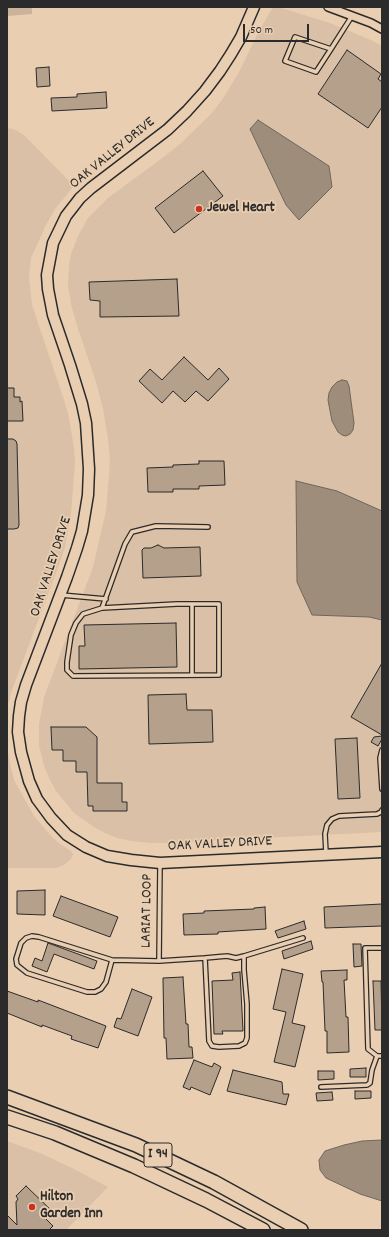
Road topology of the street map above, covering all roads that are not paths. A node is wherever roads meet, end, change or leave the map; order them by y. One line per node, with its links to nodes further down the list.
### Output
1 (254, 7): 7 (street, OAK VALLEY DRIVE)
2 (328, 7): 3 (street)
3 (352, 16): 4 (street); 5 (lane)
4 (382, 29)
5 (331, 49): 5 (lane)
6 (208, 527): 8 (lane)
7 (60, 594): 8 (lane); 17 (street, OAK VALLEY DRIVE)
8 (106, 599): 10 (lane)
9 (192, 604): 10 (lane); 11 (lane); 11 (lane)
10 (102, 608): 11 (lane)
11 (192, 675)
12 (382, 750): 13 (lane)
13 (382, 789)
14 (382, 810): 16 (lane)
15 (382, 852): 16 (street, OAK VALLEY DRIVE)
16 (326, 855): 17 (street, OAK VALLEY DRIVE)
17 (160, 862): 23 (lane, LARIAT LOOP)
18 (303, 938): 20 (lane)
19 (382, 948): 24 (lane)
20 (244, 956): 21 (lane); 21 (lane)
21 (205, 958): 23 (lane)
22 (112, 960): 22 (lane, LARIAT LOOP); 23 (lane, LARIAT LOOP)
23 (159, 961)
24 (377, 1056): 25 (lane); 26 (lane)
25 (382, 1056)
26 (321, 1087)
27 (7, 1097): 30 (highway, I 94)
28 (7, 1117): 29 (highway, I 94)
29 (264, 1230)
30 (301, 1230)

